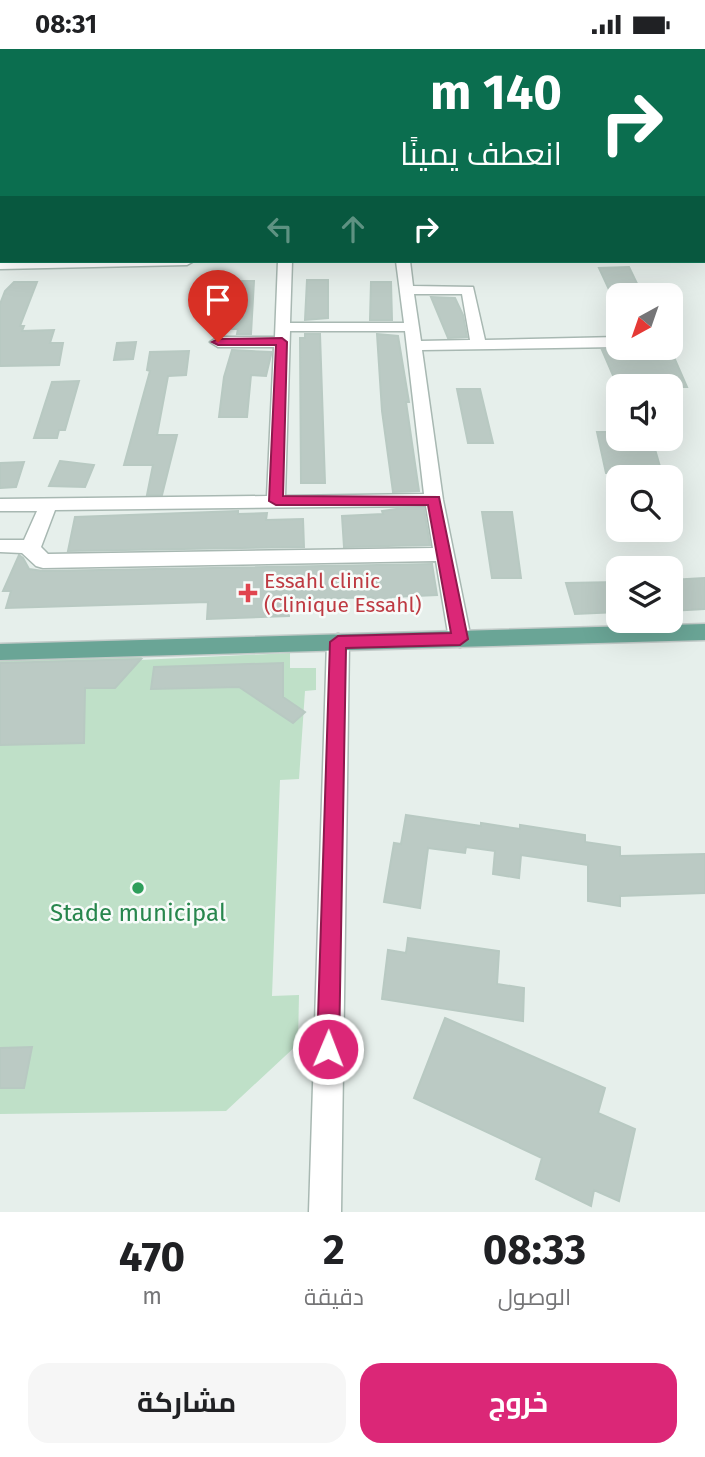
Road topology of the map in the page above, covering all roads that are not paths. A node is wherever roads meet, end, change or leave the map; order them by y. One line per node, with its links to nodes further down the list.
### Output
1 (84, 263): 4 (street)
2 (285, 263): 7 (street)
3 (403, 263): 5 (street)
4 (0, 265)
5 (407, 291): 6 (street); 10 (street)
6 (413, 327): 7 (street); 11 (street)
7 (282, 334): 8 (street); 13 (street)
8 (218, 342)
9 (606, 342): 10 (street)
10 (478, 345): 11 (street)
11 (415, 347): 12 (street)
12 (435, 500): 13 (street); 18 (street)
13 (276, 501): 15 (street)
14 (0, 505): 15 (street)
15 (48, 505): 17 (street)
16 (0, 546): 17 (street)
17 (32, 548): 18 (street)
18 (444, 554): 20 (street)
19 (705, 632): 20 (main road)
20 (460, 639): 21 (main road)
21 (338, 642): 22 (main road); 23 (street)
22 (0, 652)
23 (324, 1212)

